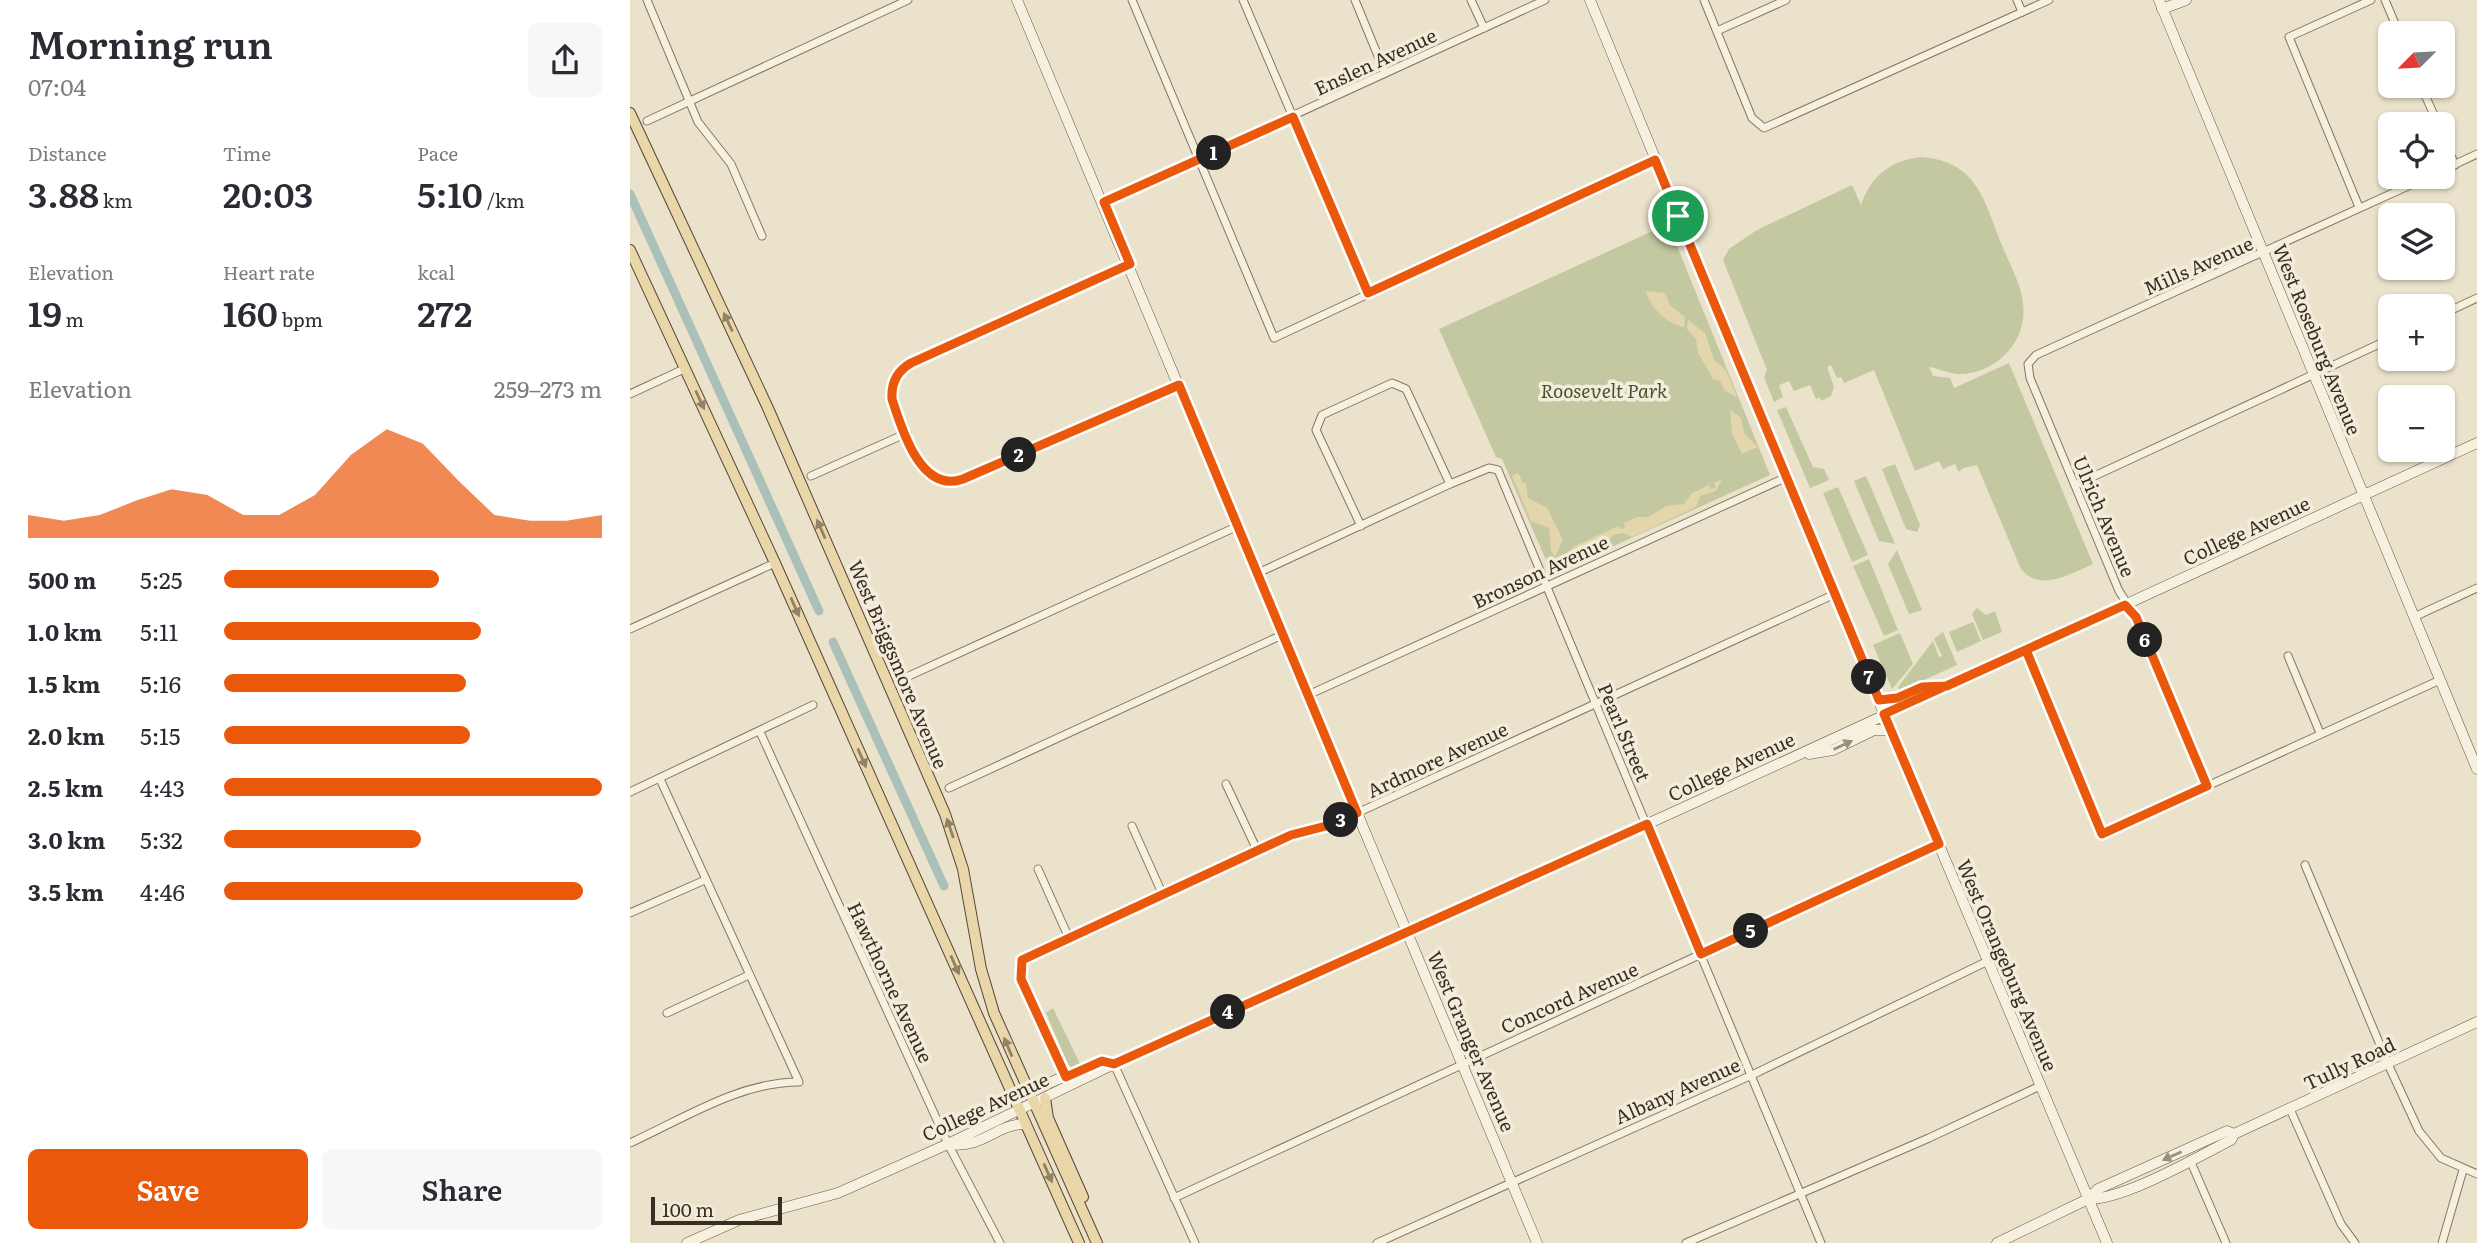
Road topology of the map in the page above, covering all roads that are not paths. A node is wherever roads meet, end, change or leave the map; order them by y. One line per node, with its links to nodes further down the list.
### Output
1 (646, 0): 23 (street)
2 (906, 0): 23 (street)
3 (1017, 0): 32 (street, West Granger Avenue)
4 (1132, 0): 28 (street)
5 (1243, 0): 25 (street)
6 (1354, 0): 22 (street)
7 (1471, 0): 20 (street)
8 (1545, 0): 20 (street, Enslen Avenue)
9 (1590, 0): 29 (street, West Orangeburg Avenue)
10 (1703, 0): 21 (street)
11 (1786, 0): 21 (street)
12 (2017, 0): 18 (street)
13 (2049, 0): 18 (street)
14 (2186, 0): 17 (street)
15 (2371, 0): 33 (street)
16 (2385, 0): 19 (street)
17 (2160, 5): 36 (street, West Roseburg Avenue)
18 (2022, 12): 21 (street)
19 (2394, 21)
20 (1484, 28): 22 (street, Enslen Avenue)
21 (1717, 30)
22 (1385, 73): 25 (street, Enslen Avenue)
23 (691, 101): 26 (street); 34 (street)
24 (630, 113): 108 (main road, West Briggsmore Avenue, one-way to 24)
25 (1293, 117): 28 (street, Enslen Avenue); 38 (street)
26 (647, 121)
27 (2477, 154): 30 (street)
28 (1200, 160): 32 (street, Enslen Avenue); 38 (street)
29 (1655, 160): 38 (street); 50 (street, West Orangeburg Avenue)
30 (2455, 165)
31 (2401, 189): 33 (street, Mills Avenue)
32 (1104, 202): 37 (street, West Granger Avenue)
33 (2360, 207): 36 (street, Mills Avenue)
34 (762, 236)
35 (630, 250): 42 (main road)
36 (2263, 252): 43 (street, Mills Avenue); 44 (street, West Roseburg Avenue)
37 (1130, 264): 45 (street, West Granger Avenue); 47 (street)
38 (1368, 293)
39 (2477, 299): 40 (street)
40 (2455, 309)
41 (2378, 345): 44 (street)
42 (686, 368): 46 (street); 56 (main road, one-way to 56)
43 (2028, 371): 52 (street, Ulrich Avenue)
44 (2314, 374): 52 (street); 53 (street, West Roseburg Avenue)
45 (1179, 385): 47 (street); 54 (street, West Granger Avenue)
46 (630, 394)
47 (907, 433): 49 (street)
48 (2477, 443): 53 (street, College Avenue)
49 (811, 476)
50 (1787, 477): 58 (street, Bronson Avenue); 60 (street, West Orangeburg Avenue)
51 (1450, 484): 55 (street); 55 (street); 58 (street, Pearl Street)
52 (2075, 485): 61 (street, Ulrich Avenue)
53 (2363, 495): 61 (street, College Avenue); 62 (street, West Roseburg Avenue)
54 (1238, 526): 57 (street, West Granger Avenue); 67 (street)
55 (1361, 526): 57 (street)
56 (775, 563): 63 (street); 112 (main road, one-way to 112)
57 (1258, 573): 64 (street, West Granger Avenue)
58 (1547, 585): 70 (street, Bronson Avenue); 72 (street, Pearl Street)
59 (2477, 588): 62 (street)
60 (1835, 594): 71 (street, West Orangeburg Avenue); 72 (street, Ardmore Avenue)
61 (2125, 605): 65 (street, College Avenue); 82 (street, Ulrich Avenue)
62 (2414, 617): 68 (street, West Roseburg Avenue)
63 (630, 629)
64 (1282, 635): 70 (street, West Granger Avenue); 83 (street)
65 (2026, 650): 69 (street, College Avenue); 82 (street)
66 (2288, 656): 77 (street)
67 (900, 680)
68 (2440, 680): 77 (street); 79 (street, West Roseburg Avenue)
69 (1947, 686): 71 (street); 74 (street, College Avenue)
70 (1308, 695): 85 (street, West Granger Avenue)
71 (1879, 700): 74 (street, West Orangeburg Avenue)
72 (1596, 703): 85 (street, Ardmore Avenue); 86 (street, Pearl Street)
73 (813, 705): 76 (street)
74 (1884, 714): 75 (street, West Orangeburg Avenue); 78 (street, College Avenue)
75 (1891, 730): 78 (street, one-way to 75); 88 (street, West Orangeburg Avenue)
76 (760, 732): 80 (street); 116 (street, Hawthorne Avenue)
77 (2320, 733): 82 (street)
78 (1794, 757): 86 (street, College Avenue)
79 (2477, 769)
80 (660, 779): 84 (street); 92 (street)
81 (1226, 784): 89 (street)
82 (2207, 786)
83 (949, 788)
84 (630, 792)
85 (1357, 813): 89 (street, Ardmore Avenue); 95 (street, West Granger Avenue)
86 (1647, 824): 95 (street, College Avenue); 97 (street, Pearl Street)
87 (1132, 826): 93 (street)
88 (1939, 844): 97 (street, Concord Avenue); 98 (street, West Orangeburg Avenue)
89 (1257, 850): 93 (street, Ardmore Avenue)
90 (2305, 865): 104 (street)
91 (1038, 869): 96 (street)
92 (705, 880): 94 (street); 99 (street)
93 (1162, 893): 96 (street, Ardmore Avenue)
94 (630, 914)
95 (1408, 932): 102 (street, West Granger Avenue); 103 (street, College Avenue)
96 (1068, 936): 106 (street, Ardmore Avenue)
97 (1701, 954): 102 (street, Concord Avenue); 105 (street, Pearl Street)
98 (1988, 961): 105 (street, Albany Avenue); 107 (street, West Orangeburg Avenue)
99 (749, 975): 100 (street); 115 (street)
100 (667, 1013)
101 (2477, 1022): 104 (street, Tully Road)
102 (1462, 1062): 122 (street, West Granger Avenue); 124 (street, Concord Avenue)
103 (1114, 1064): 106 (street, College Avenue); 124 (street)
104 (2388, 1064): 111 (street, Tully Road); 120 (street)
105 (1752, 1075): 122 (street, Albany Avenue); 123 (street, Pearl Street)
106 (1068, 1081): 108 (street); 109 (street, College Avenue)
107 (2040, 1086): 123 (street); 125 (street, West Orangeburg Avenue)
108 (1027, 1090): 110 (main road, West Briggsmore Avenue)
109 (1045, 1098): 110 (street, College Avenue); 126 (main road)
110 (1033, 1104): 112 (street, College Avenue); 126 (main road, West Briggsmore Avenue)
111 (2290, 1109): 114 (street, Tully Road); 140 (street)
112 (1020, 1111): 113 (main road); 116 (street, College Avenue)
113 (1026, 1124): 117 (street); 130 (main road, one-way to 130)
114 (2234, 1134): 119 (street, Tully Road); 125 (street, Tully Road, one-way to 125)
115 (630, 1143)
116 (948, 1144): 117 (street); 118 (street, Hawthorne Avenue); 128 (street, College Avenue)
117 (965, 1147): 118 (street)
118 (958, 1160): 127 (street, Hawthorne Avenue)
119 (2190, 1160): 125 (street, Tully Road); 139 (street)
120 (2463, 1170): 121 (street); 141 (street)
121 (2477, 1174)
122 (1511, 1181): 133 (street, Albany Avenue); 134 (street, West Granger Avenue)
123 (1801, 1193): 135 (street); 136 (street, Pearl Street)
124 (1174, 1198): 132 (street)
125 (2088, 1199): 137 (street, Tully Road); 138 (street, West Orangeburg Avenue)
126 (1090, 1227): 131 (main road, West Briggsmore Avenue)
127 (999, 1241): 129 (street)
128 (687, 1243)
129 (989, 1243)
130 (1079, 1243)
131 (1097, 1243)
132 (1195, 1243)
133 (1377, 1243)
134 (1537, 1243)
135 (1686, 1243)
136 (1821, 1243)
137 (1997, 1243)
138 (2107, 1243)
139 (2226, 1243)
140 (2355, 1243)
141 (2442, 1243)

